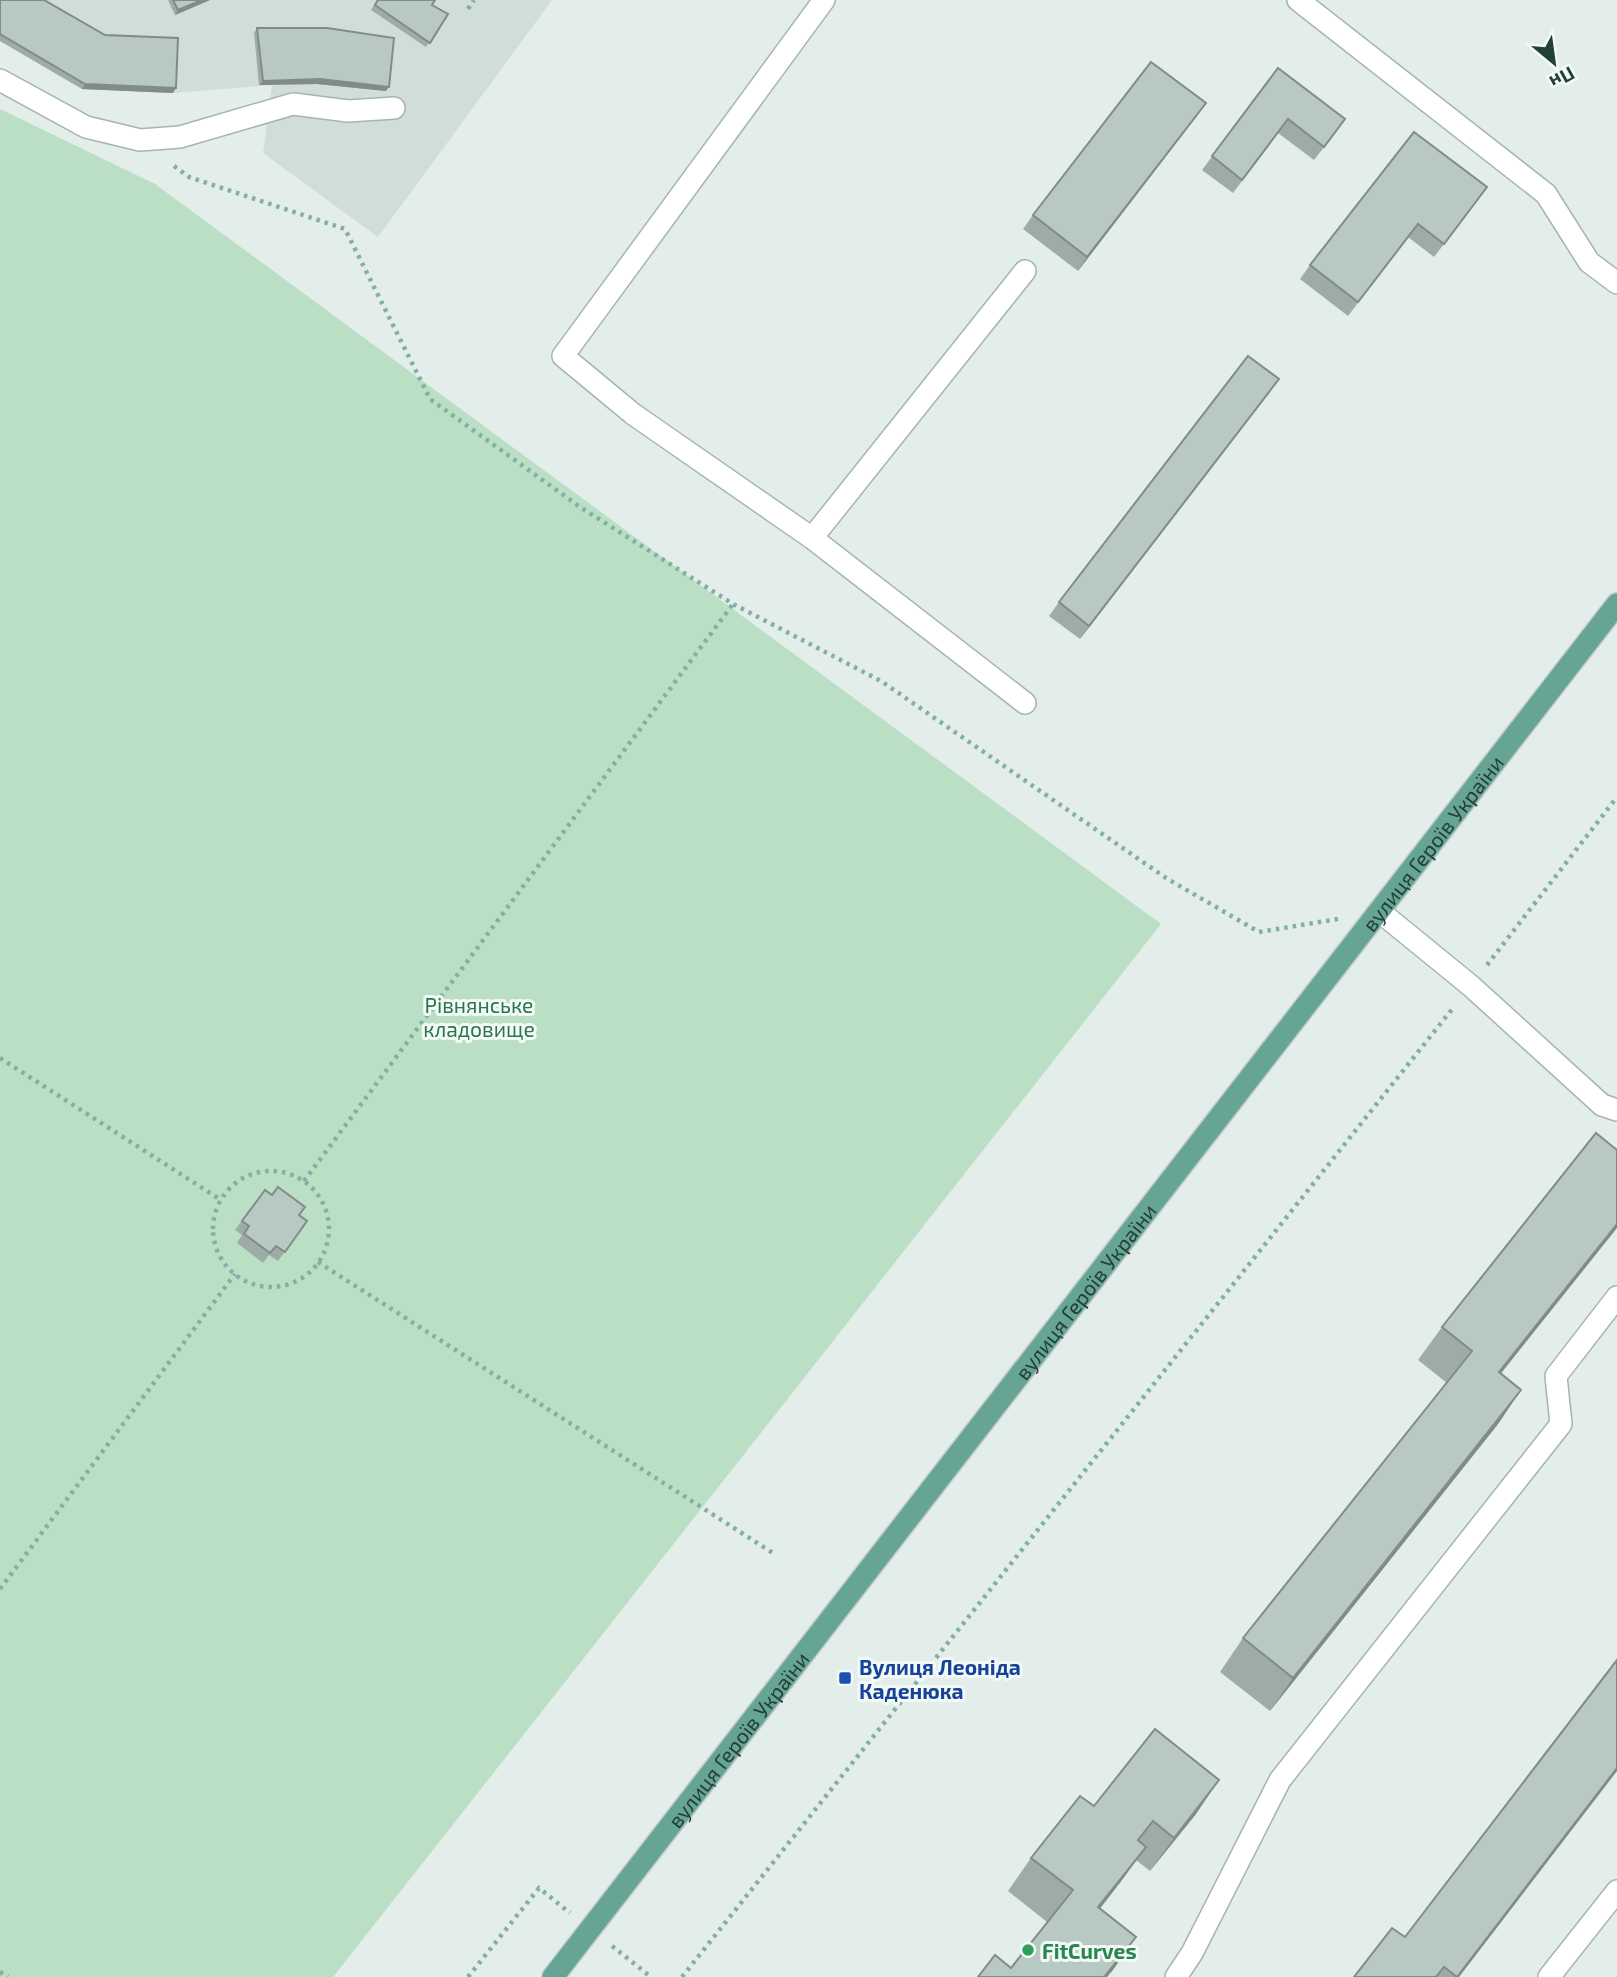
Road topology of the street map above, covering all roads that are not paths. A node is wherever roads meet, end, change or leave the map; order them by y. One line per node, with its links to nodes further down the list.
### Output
1 (824, 0): 7 (lane)
2 (1298, 0): 6 (lane)
3 (0, 80): 4 (lane)
4 (394, 108)
5 (1025, 271): 7 (lane)
6 (1617, 283)
7 (812, 538): 9 (lane)
8 (1617, 604): 10 (main road, вулиця Героїв України)
9 (1025, 703)
10 (1379, 911): 11 (lane); 14 (main road, вулиця Героїв України)
11 (1617, 1110)
12 (1617, 1297): 15 (lane)
13 (1617, 1891): 16 (lane)
14 (563, 1974)
15 (1176, 1977)
16 (1549, 1977)

